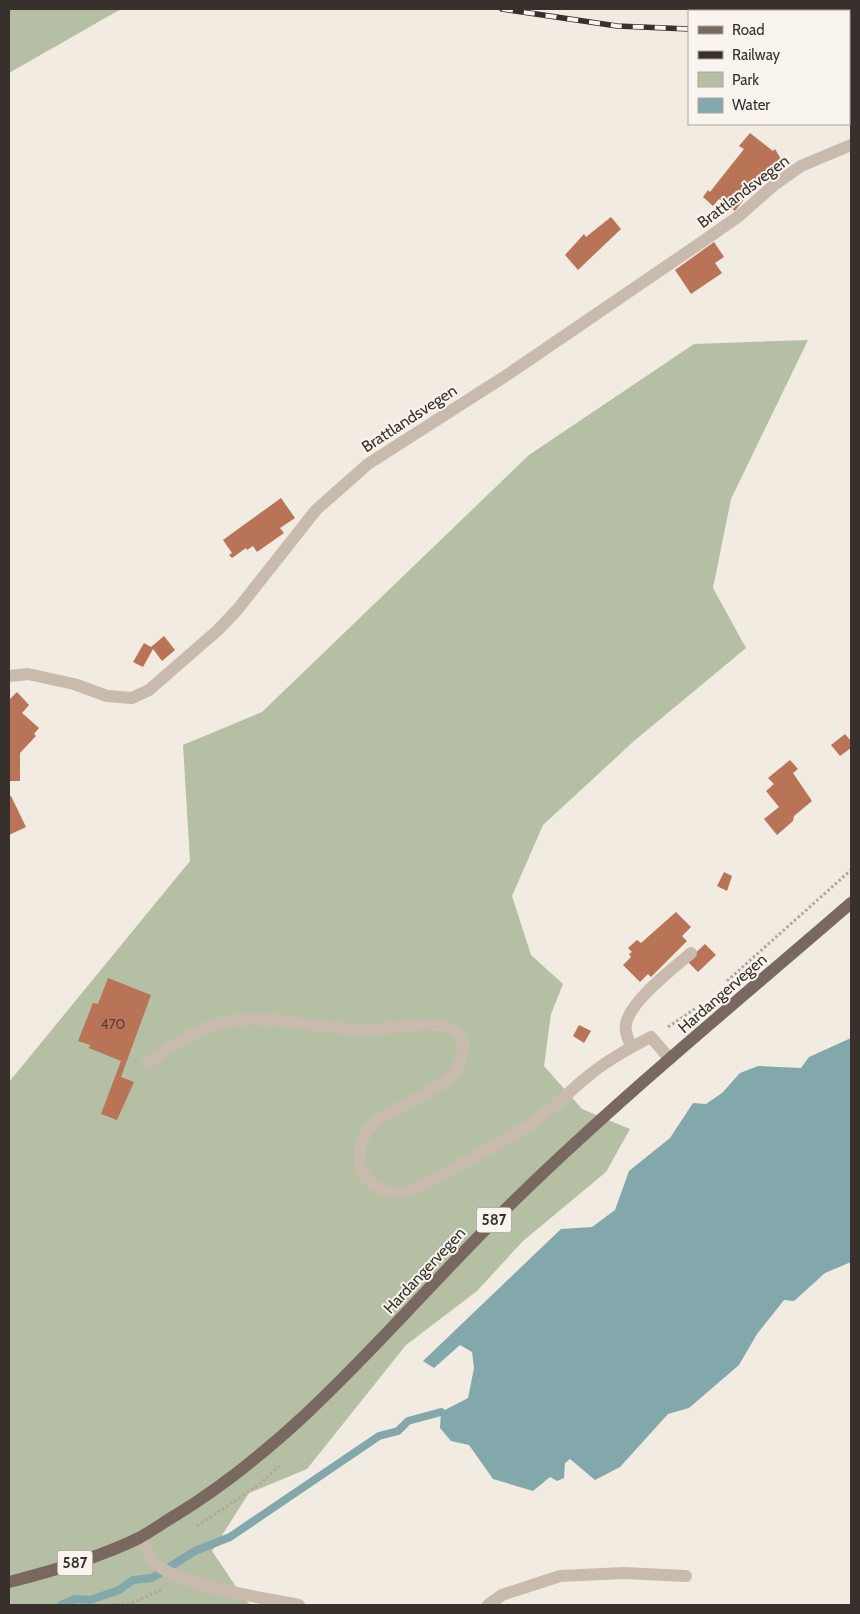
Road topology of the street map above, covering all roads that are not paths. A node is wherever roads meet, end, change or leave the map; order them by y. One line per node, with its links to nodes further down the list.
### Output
1 (851, 145): 2 (street, Brattlandsvegen)
2 (9, 676)
3 (851, 903): 6 (main road, Hardangervegen / 587)
4 (690, 953): 5 (street)
5 (632, 1047): 6 (street); 7 (street)
6 (670, 1059): 8 (main road, Hardangervegen / 587)
7 (147, 1063)
8 (139, 1537): 10 (main road, Hardangervegen / 587); 11 (street)
9 (686, 1576): 12 (street)
10 (9, 1582)
11 (299, 1605)
12 (488, 1605)

